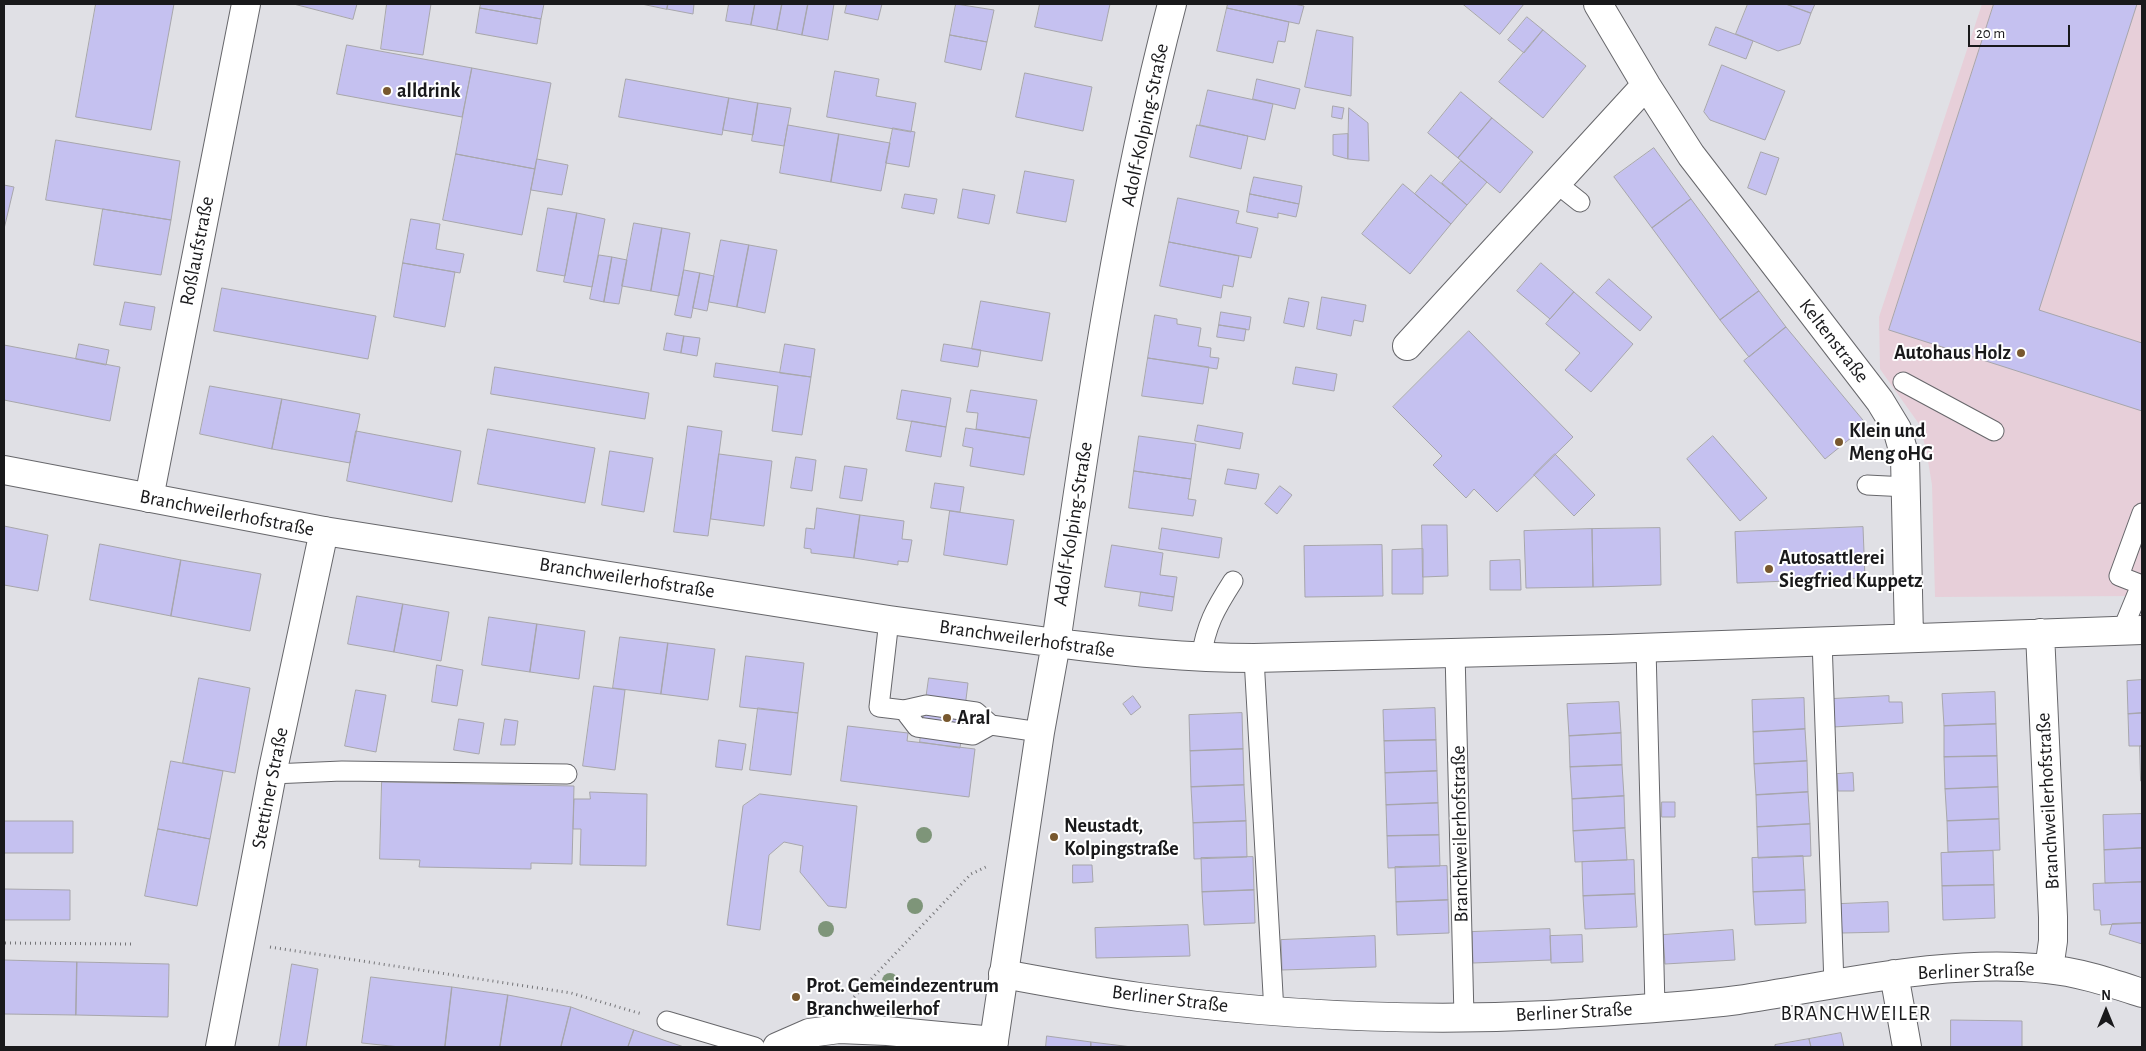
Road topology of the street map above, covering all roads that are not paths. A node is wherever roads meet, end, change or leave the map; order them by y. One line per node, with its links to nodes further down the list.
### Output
1 (246, 4): 13 (street, Roßlaufstraße)
2 (1172, 4): 23 (street, Adolf-Kolping-Straße)
3 (1598, 4): 4 (street, Keltenstraße)
4 (1646, 85): 5 (street); 12 (street, Keltenstraße)
5 (1556, 183): 6 (lane); 7 (street)
6 (1580, 202)
7 (1407, 346)
8 (1904, 382): 9 (lane)
9 (1994, 431)
10 (4, 470): 13 (street, Branchweilerhofstraße)
11 (1868, 485): 12 (lane)
12 (1907, 487): 21 (street, Keltenstraße)
13 (149, 498): 15 (street, Branchweilerhofstraße)
14 (2142, 512): 17 (lane)
15 (324, 530): 18 (street, Branchweilerhofstraße); 29 (street, Stettiner Straße)
16 (1233, 581): 26 (lane)
17 (2142, 585): 19 (lane)
18 (889, 620): 23 (street, Branchweilerhofstraße); 28 (lane)
19 (2132, 630): 20 (street, Branchweilerhofstraße)
20 (2040, 633): 21 (street, Branchweilerhofstraße); 31 (street, Branchweilerhofstraße)
21 (1909, 637): 22 (street, Branchweilerhofstraße)
22 (1822, 640): 24 (street, Branchweilerhofstraße); 34 (lane)
23 (1056, 643): 26 (street, Branchweilerhofstraße); 28 (street, Adolf-Kolping-Straße)
24 (1646, 648): 25 (street, Branchweilerhofstraße); 36 (lane)
25 (1455, 652): 27 (street, Branchweilerhofstraße); 38 (lane, Branchweilerhofstraße)
26 (1201, 658): 27 (street, Branchweilerhofstraße)
27 (1254, 658): 37 (lane)
28 (1040, 732): 32 (street, Adolf-Kolping-Straße)
29 (272, 774): 30 (lane); 41 (street, Stettiner Straße)
30 (567, 774)
31 (2049, 969): 33 (street, Berliner Straße); 35 (street, Berliner Straße)
32 (1003, 974): 37 (street, Berliner Straße); 40 (street, Adolf-Kolping-Straße)
33 (1894, 974): 34 (street, Berliner Straße); 44 (street)
34 (1834, 984): 36 (street, Berliner Straße)
35 (2142, 993)
36 (1655, 1007): 38 (street, Berliner Straße)
37 (1274, 1012): 38 (street, Berliner Straße)
38 (1464, 1017)
39 (666, 1022): 42 (lane)
40 (993, 1044): 43 (street)
41 (220, 1047)
42 (755, 1047)
43 (777, 1047)
44 (1907, 1047)

